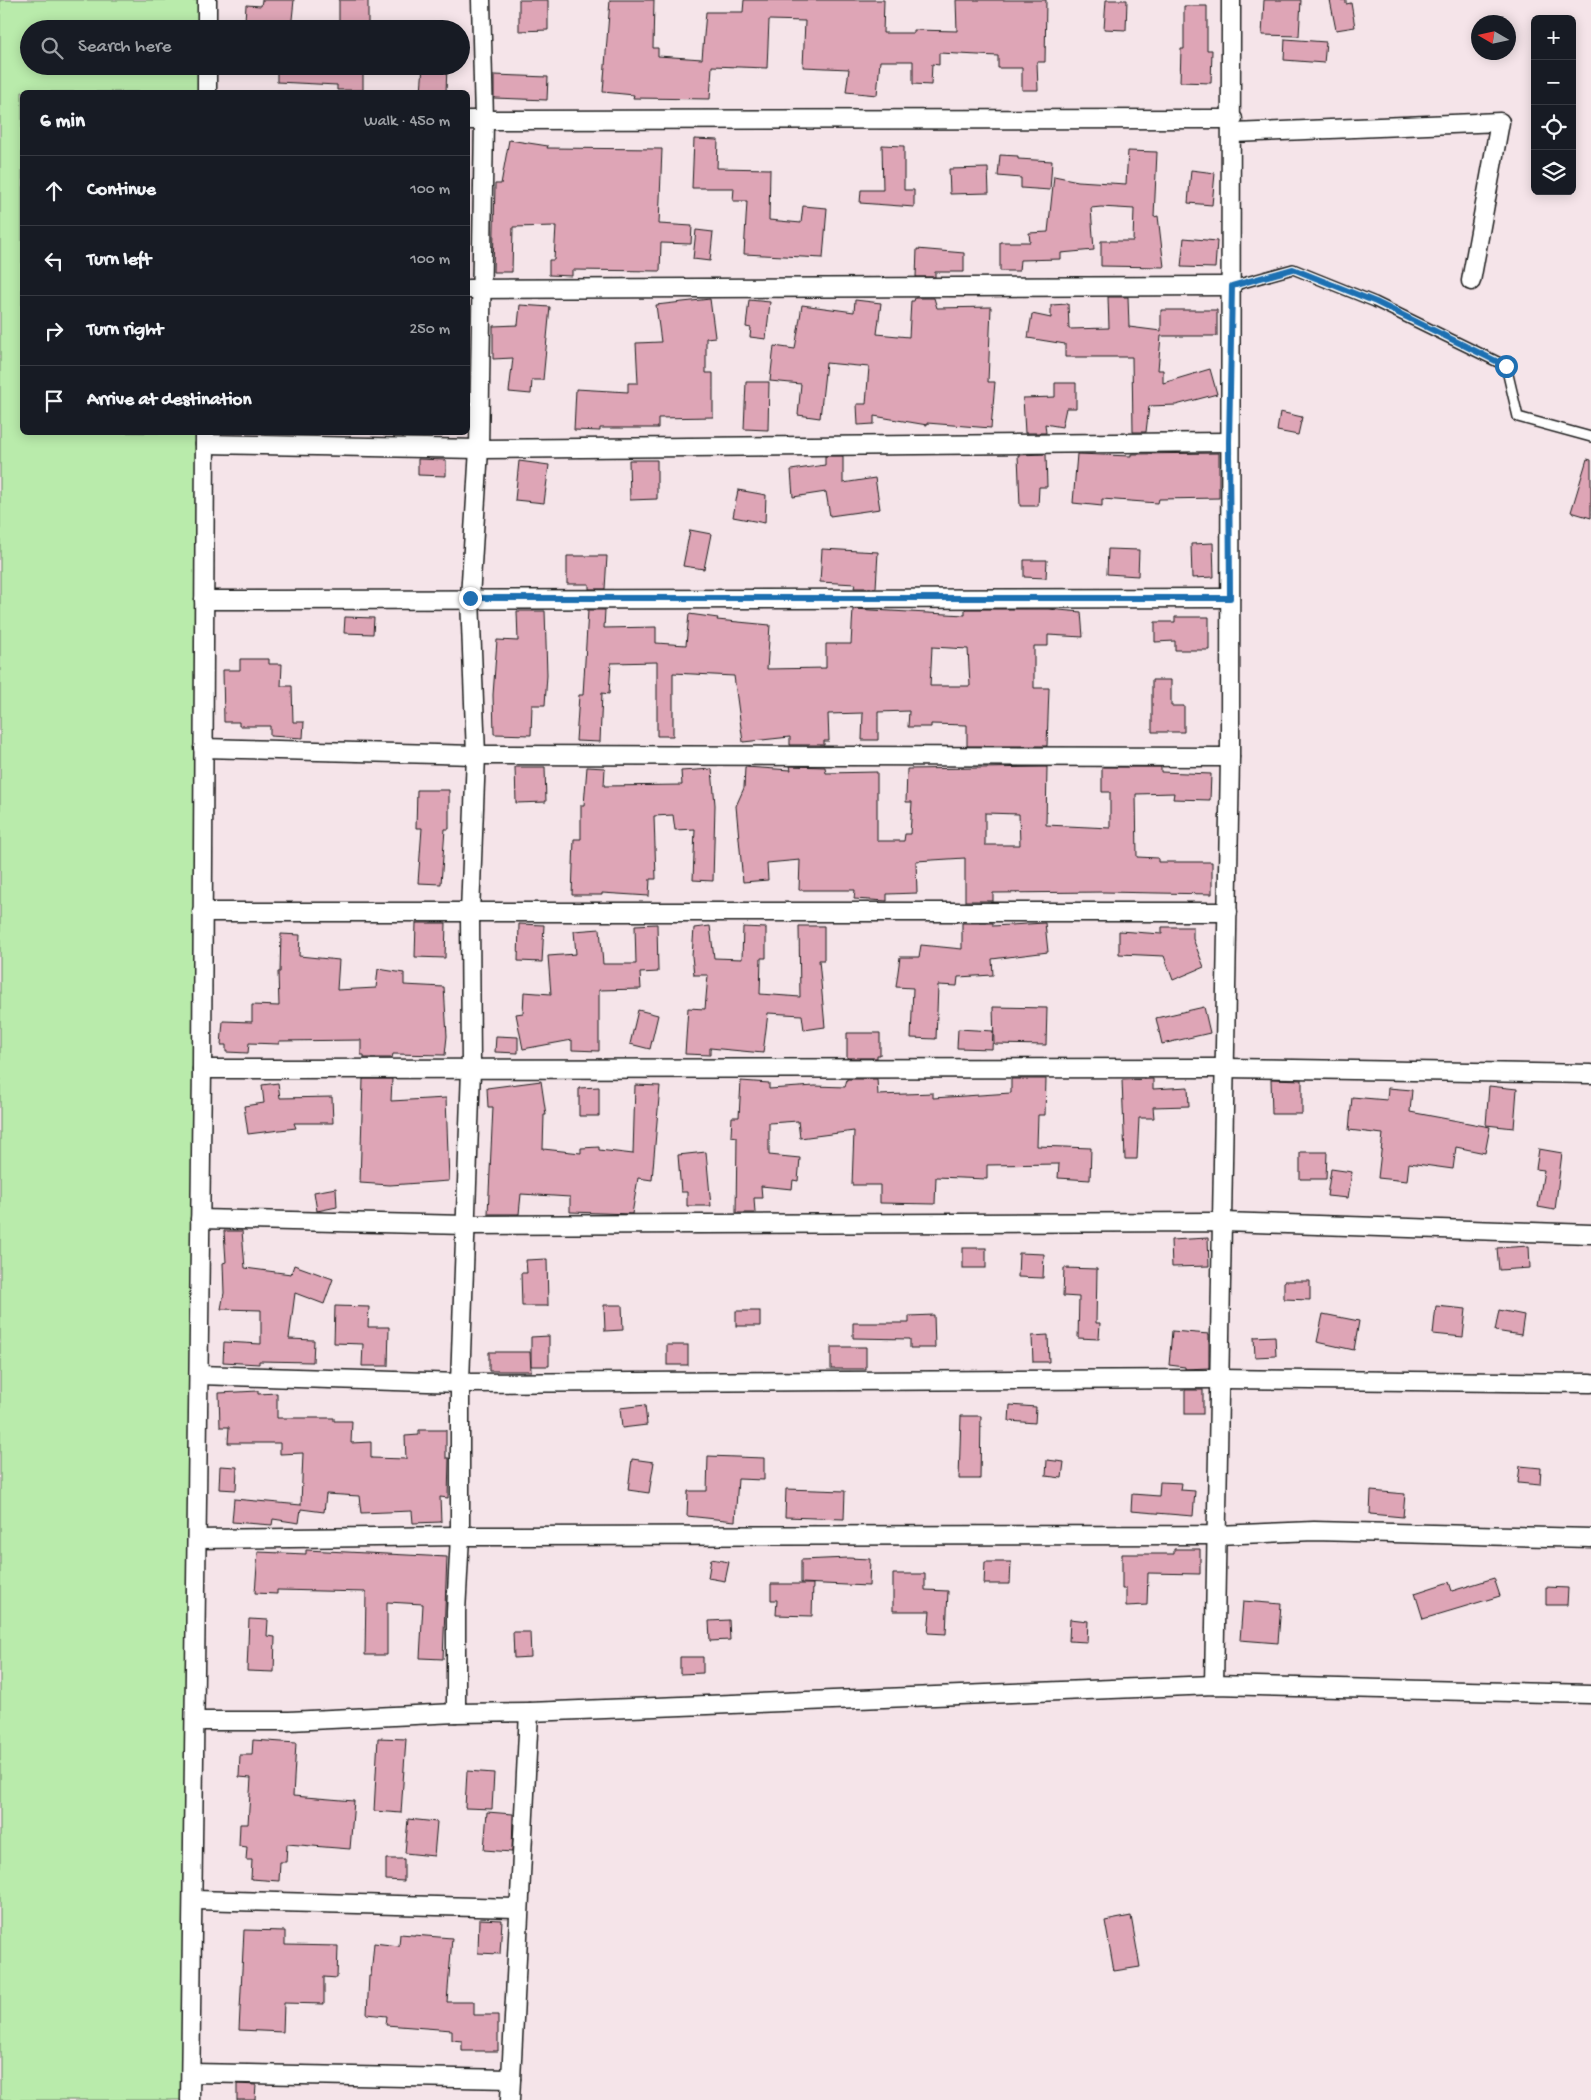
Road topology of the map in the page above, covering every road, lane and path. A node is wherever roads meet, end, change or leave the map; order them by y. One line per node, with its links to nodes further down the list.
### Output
1 (207, 0): 4 (street)
2 (481, 0): 7 (street)
3 (1232, 0): 8 (street)
4 (207, 20)
5 (207, 75): 6 (street)
6 (207, 90)
7 (476, 120): 8 (street); 11 (street)
8 (1233, 126): 9 (street); 10 (street)
9 (1471, 281)
10 (1232, 286): 11 (street); 12 (lane); 14 (street)
11 (474, 289): 15 (street)
12 (1591, 437)
13 (205, 438): 15 (street); 18 (street)
14 (1229, 442): 15 (street); 17 (street)
15 (479, 448): 16 (street)
16 (470, 598): 17 (street); 18 (street); 20 (street)
17 (1230, 598): 21 (street)
18 (204, 600): 19 (street)
19 (203, 748): 20 (street); 22 (street)
20 (476, 755): 21 (street); 24 (street)
21 (1230, 757): 23 (street)
22 (202, 912): 24 (street); 26 (street)
23 (1228, 912): 24 (street); 25 (street)
24 (470, 913): 27 (street)
25 (1226, 1068): 27 (street); 28 (street); 30 (street)
26 (202, 1069): 27 (street); 29 (street)
27 (472, 1069): 31 (street)
28 (1591, 1074)
29 (200, 1219): 31 (street); 33 (street)
30 (1222, 1222): 31 (street); 32 (street); 34 (street)
31 (466, 1225): 36 (street)
32 (1591, 1234)
33 (198, 1376): 36 (street); 40 (street)
34 (1220, 1378): 35 (street); 36 (street); 37 (street)
35 (1591, 1383)
36 (460, 1384): 38 (street)
37 (1216, 1535): 38 (street); 39 (street); 41 (street)
38 (460, 1536): 40 (street); 44 (street)
39 (1591, 1538)
40 (197, 1539): 45 (street)
41 (1214, 1685): 42 (street); 43 (street)
42 (1591, 1694)
43 (529, 1712): 44 (street); 47 (street)
44 (456, 1713): 45 (street)
45 (196, 1721): 46 (street)
46 (194, 1900): 47 (street); 48 (street)
47 (518, 1908): 49 (street)
48 (191, 2073): 49 (street); 50 (street)
49 (511, 2079): 51 (street)
50 (190, 2100)
51 (510, 2100)

